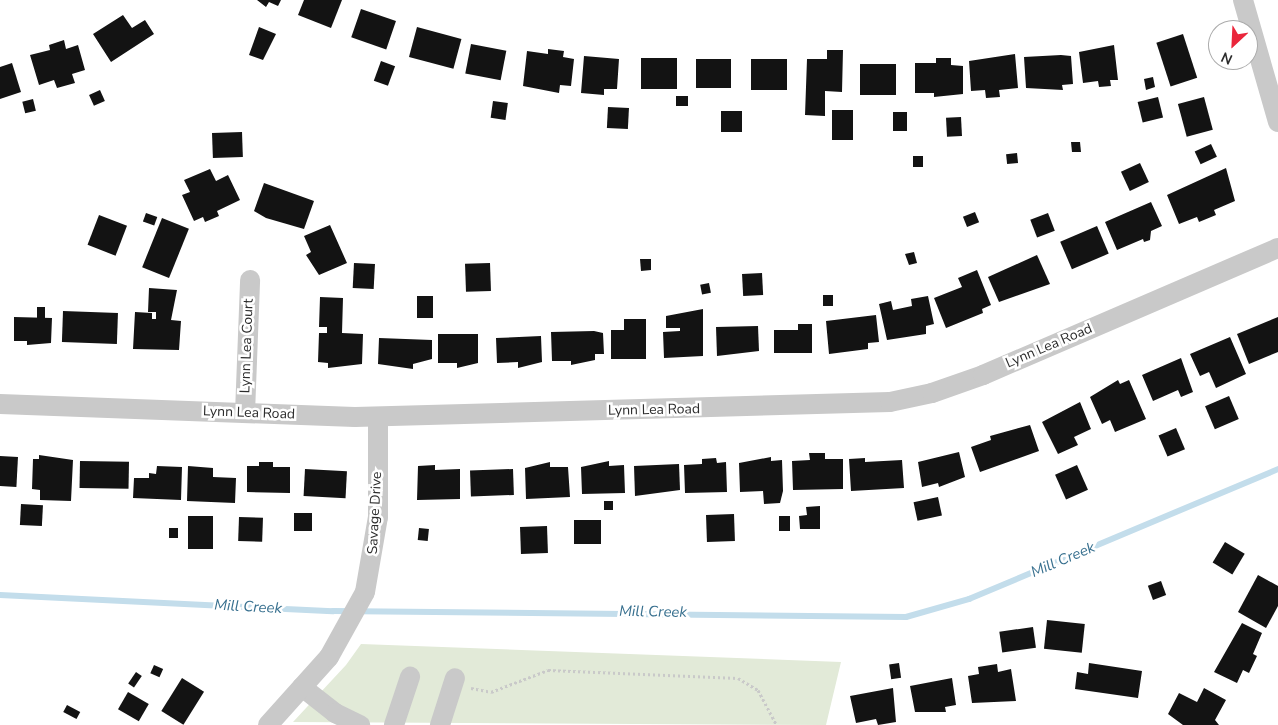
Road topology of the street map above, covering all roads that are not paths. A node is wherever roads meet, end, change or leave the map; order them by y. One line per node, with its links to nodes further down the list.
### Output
1 (1244, 0): 2 (street)
2 (1278, 122)
3 (1278, 248): 7 (street, Lynn Lea Road)
4 (250, 280): 6 (street, Lynn Lea Court)
5 (0, 404): 6 (street, Lynn Lea Road)
6 (245, 413): 7 (street, Lynn Lea Road)
7 (378, 417): 10 (street, Savage Drive)
8 (410, 677): 13 (street)
9 (454, 680): 14 (street)
10 (302, 687): 11 (street, Savage Drive); 12 (street)
11 (268, 725)
12 (360, 725)
13 (394, 725)
14 (440, 725)

